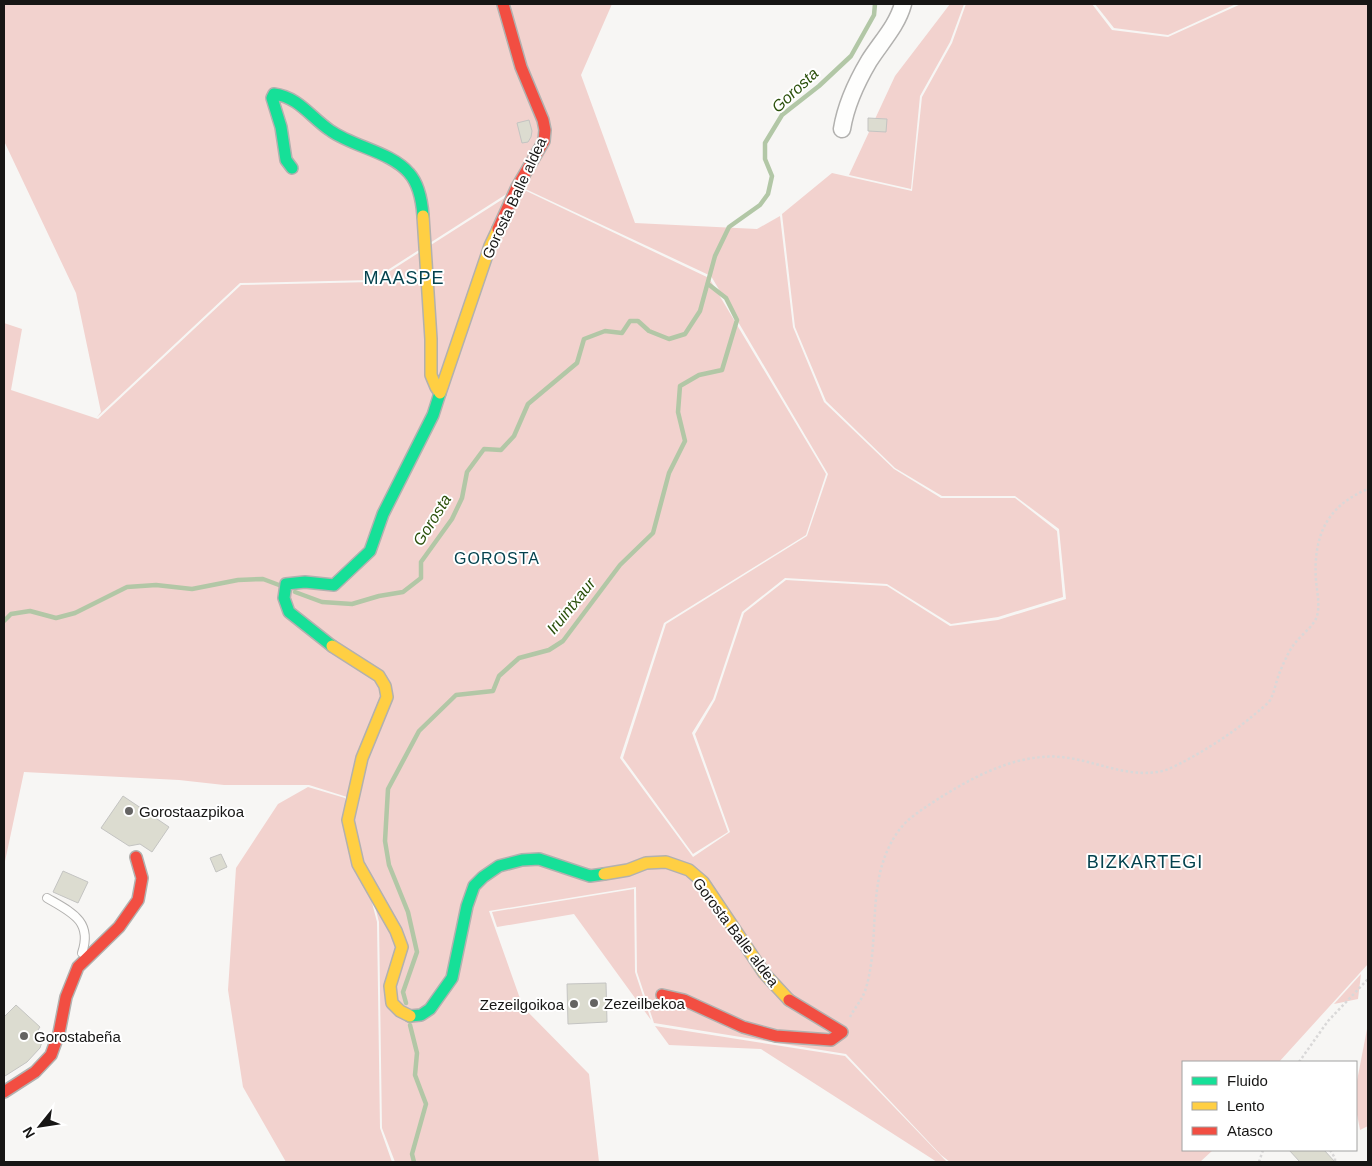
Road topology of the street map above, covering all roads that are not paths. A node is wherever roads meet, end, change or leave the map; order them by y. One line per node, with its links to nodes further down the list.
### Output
1 (503, 4): 5 (street, Gorosta Balle aldea)
2 (903, 4): 3 (street)
3 (842, 129)
4 (292, 168): 5 (street)
5 (440, 393): 9 (street, Gorosta Balle aldea)
6 (136, 857): 8 (street)
7 (47, 898): 8 (lane)
8 (78, 967): 10 (street)
9 (662, 995)
10 (4, 1092)

